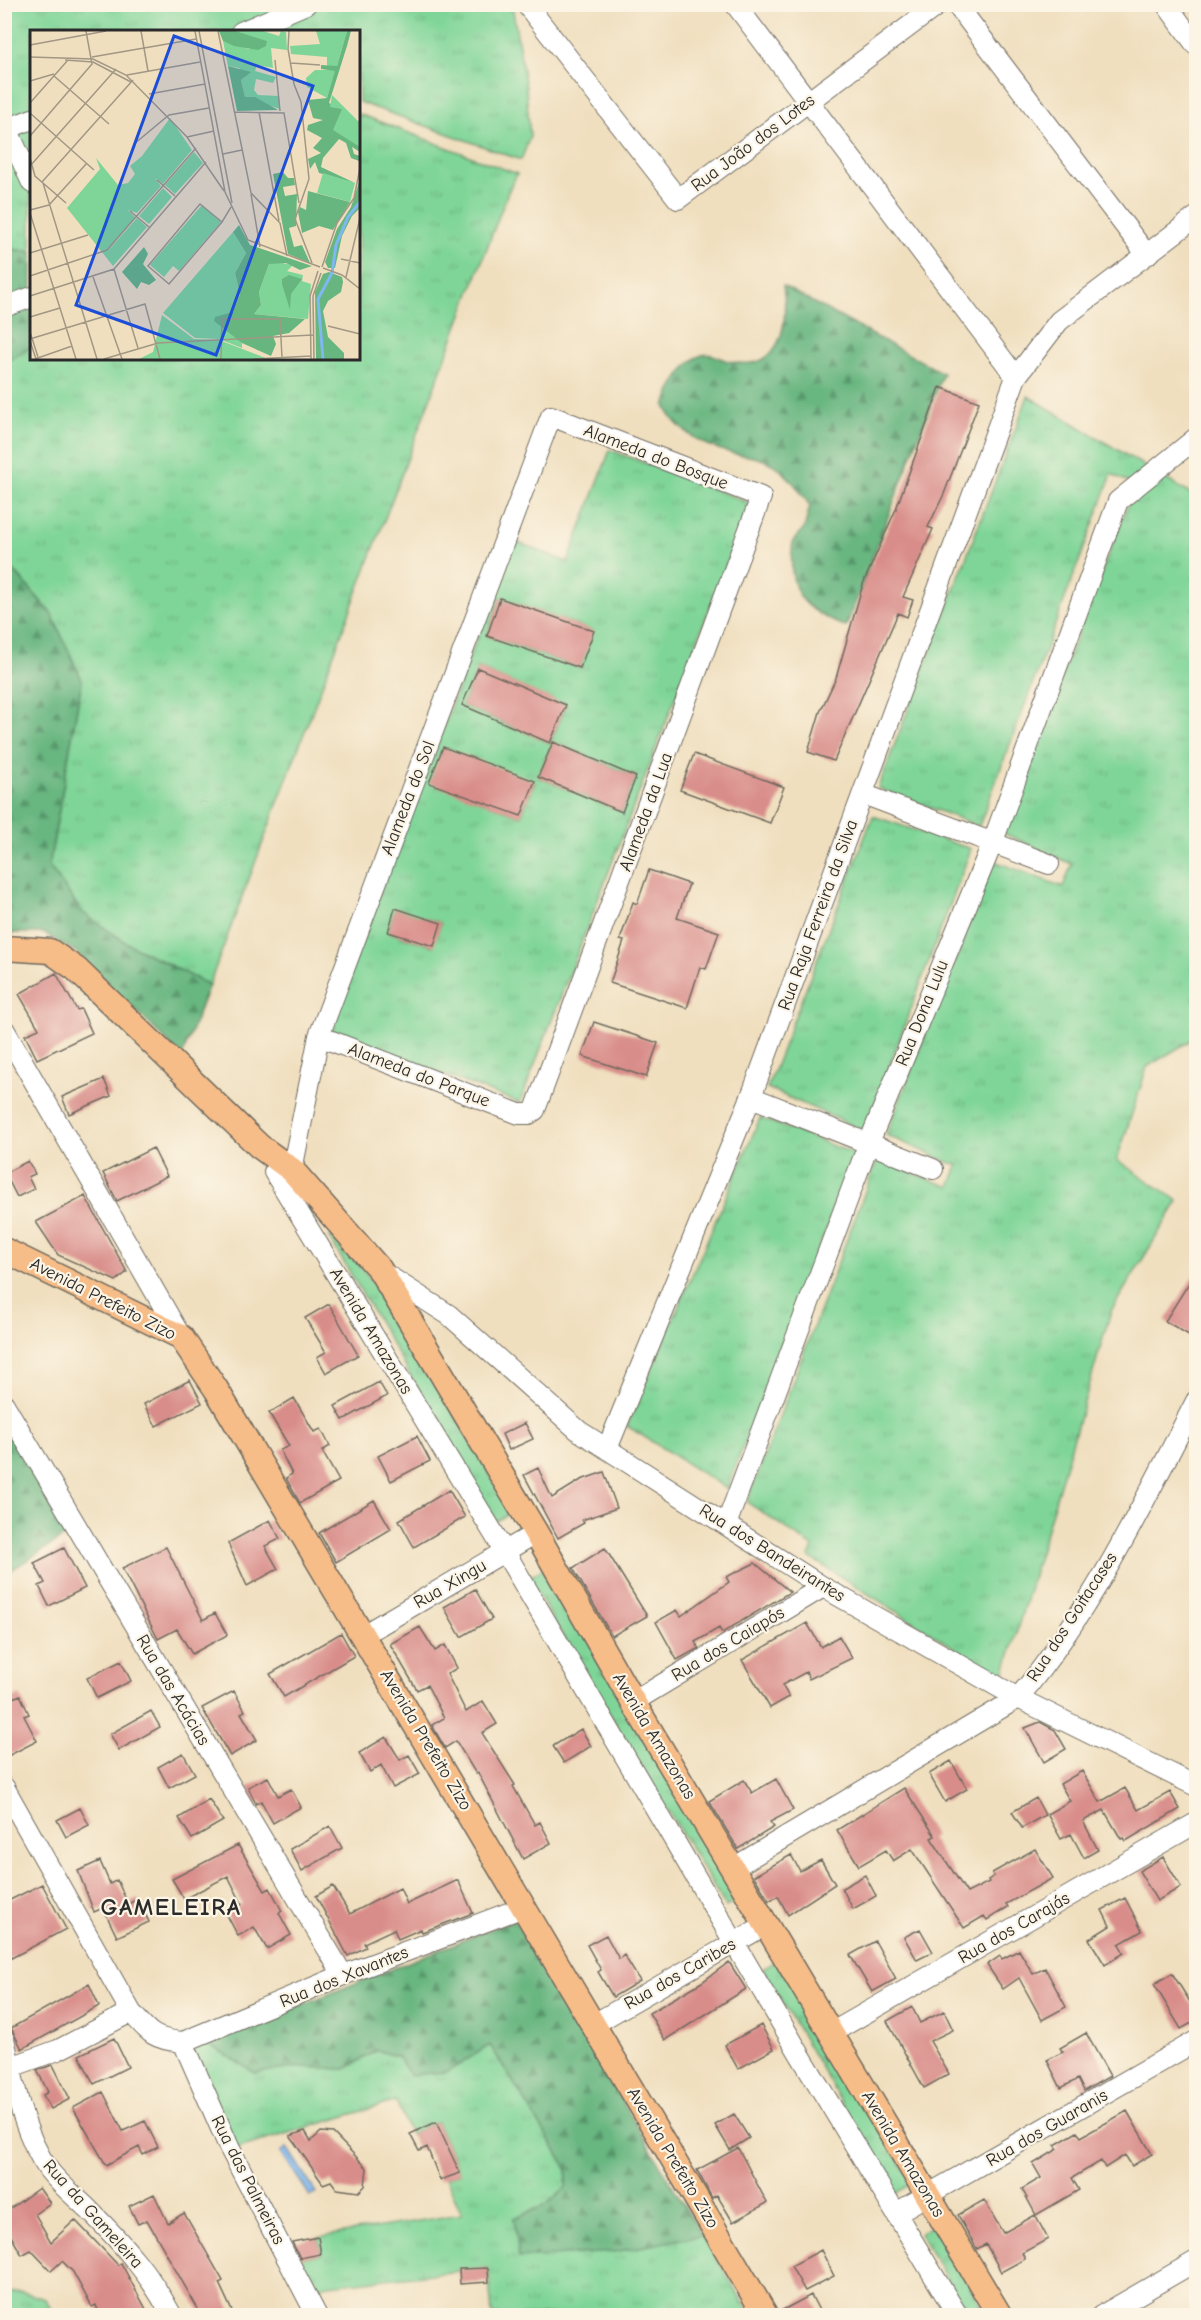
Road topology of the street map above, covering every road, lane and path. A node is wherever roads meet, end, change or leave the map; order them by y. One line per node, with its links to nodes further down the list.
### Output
1 (306, 4): 7 (street)
2 (526, 4): 9 (street, Rua João dos Lotes)
3 (735, 4): 9 (street)
4 (939, 4): 9 (street, Rua João dos Lotes)
5 (956, 4): 14 (street)
6 (1166, 4): 8 (street)
7 (246, 30)
8 (1197, 45)
9 (809, 102): 17 (street)
10 (30, 120): 11 (street)
11 (6, 127): 12 (street)
12 (30, 179)
13 (1197, 217): 14 (street, Rua Raja Ferreira da Silva)
14 (1147, 255): 17 (street, Rua Raja Ferreira da Silva)
15 (30, 298): 16 (street)
16 (4, 308)
17 (1016, 377): 21 (street, Rua Raja Ferreira da Silva)
18 (551, 416): 20 (street, Alameda do Bosque); 26 (street, Alameda do Sol)
19 (1197, 438): 22 (street, Rua Dona Lulu)
20 (761, 497): 28 (street, Alameda da Lua)
21 (863, 794): 22 (street); 27 (street, Rua Raja Ferreira da Silva)
22 (992, 844): 23 (street); 29 (street, Rua Dona Lulu)
23 (1049, 864)
24 (4, 948): 31 (main road)
25 (4, 1029): 34 (street)
26 (319, 1036): 28 (street, Alameda do Parque); 31 (street, Alameda do Sol)
27 (751, 1096): 29 (street); 37 (street, Rua Raja Ferreira da Silva)
28 (519, 1114)
29 (868, 1145): 30 (street); 38 (street, Rua Dona Lulu)
30 (933, 1169)
31 (286, 1176): 33 (main road, Avenida Amazonas); 40 (street, Avenida Amazonas)
32 (4, 1250): 34 (main road, Avenida Prefeito Zizo)
33 (380, 1270): 37 (street, Rua dos Bandeirantes); 39 (main road, Avenida Amazonas)
34 (181, 1337): 42 (main road, Avenida Prefeito Zizo)
35 (1197, 1401): 43 (street, Rua dos Goitacases)
36 (4, 1404): 52 (street, Rua das Acácias)
37 (607, 1449): 38 (street, Rua dos Bandeirantes)
38 (726, 1525): 41 (street, Rua dos Bandeirantes)
39 (536, 1533): 40 (street, Rua Xingu); 44 (main road, Avenida Amazonas)
40 (505, 1552): 42 (street, Rua Xingu); 51 (street, Avenida Amazonas)
41 (823, 1587): 43 (street, Rua dos Bandeirantes); 44 (street, Rua dos Caiapós)
42 (363, 1635): 49 (main road, Avenida Prefeito Zizo)
43 (1018, 1698): 45 (street, Rua dos Bandeirantes); 48 (street, Rua dos Goitacases)
44 (633, 1701): 48 (main road, Avenida Amazonas)
45 (1197, 1786)
46 (4, 1787): 53 (street)
47 (1197, 1823): 55 (street, Rua dos Carajás)
48 (733, 1868): 50 (main road, Avenida Amazonas)
49 (524, 1907): 52 (street, Rua dos Xavantes); 54 (main road, Avenida Prefeito Zizo)
50 (766, 1924): 51 (street, Rua dos Caribes); 55 (main road, Avenida Amazonas)
51 (734, 1943): 54 (street, Rua dos Caribes); 61 (street, Avenida Amazonas)
52 (343, 1975): 58 (street, Rua dos Xavantes)
53 (130, 2012): 58 (street, Rua dos Xavantes); 59 (street)
54 (594, 2024): 65 (main road, Avenida Prefeito Zizo)
55 (831, 2033): 60 (main road, Avenida Amazonas)
56 (4, 2039): 59 (street, Rua da Gameleira)
57 (1197, 2041): 60 (street, Rua dos Guaranis)
58 (183, 2042): 64 (street, Rua das Palmeiras)
59 (11, 2067): 63 (street, Rua da Gameleira)
60 (928, 2196): 61 (street, Rua dos Guaranis); 67 (main road, Avenida Amazonas)
61 (896, 2213): 66 (street, Avenida Amazonas)
62 (1197, 2261): 68 (street)
63 (172, 2316)
64 (317, 2316)
65 (766, 2316)
66 (958, 2316)
67 (1000, 2316)
68 (1101, 2316)

